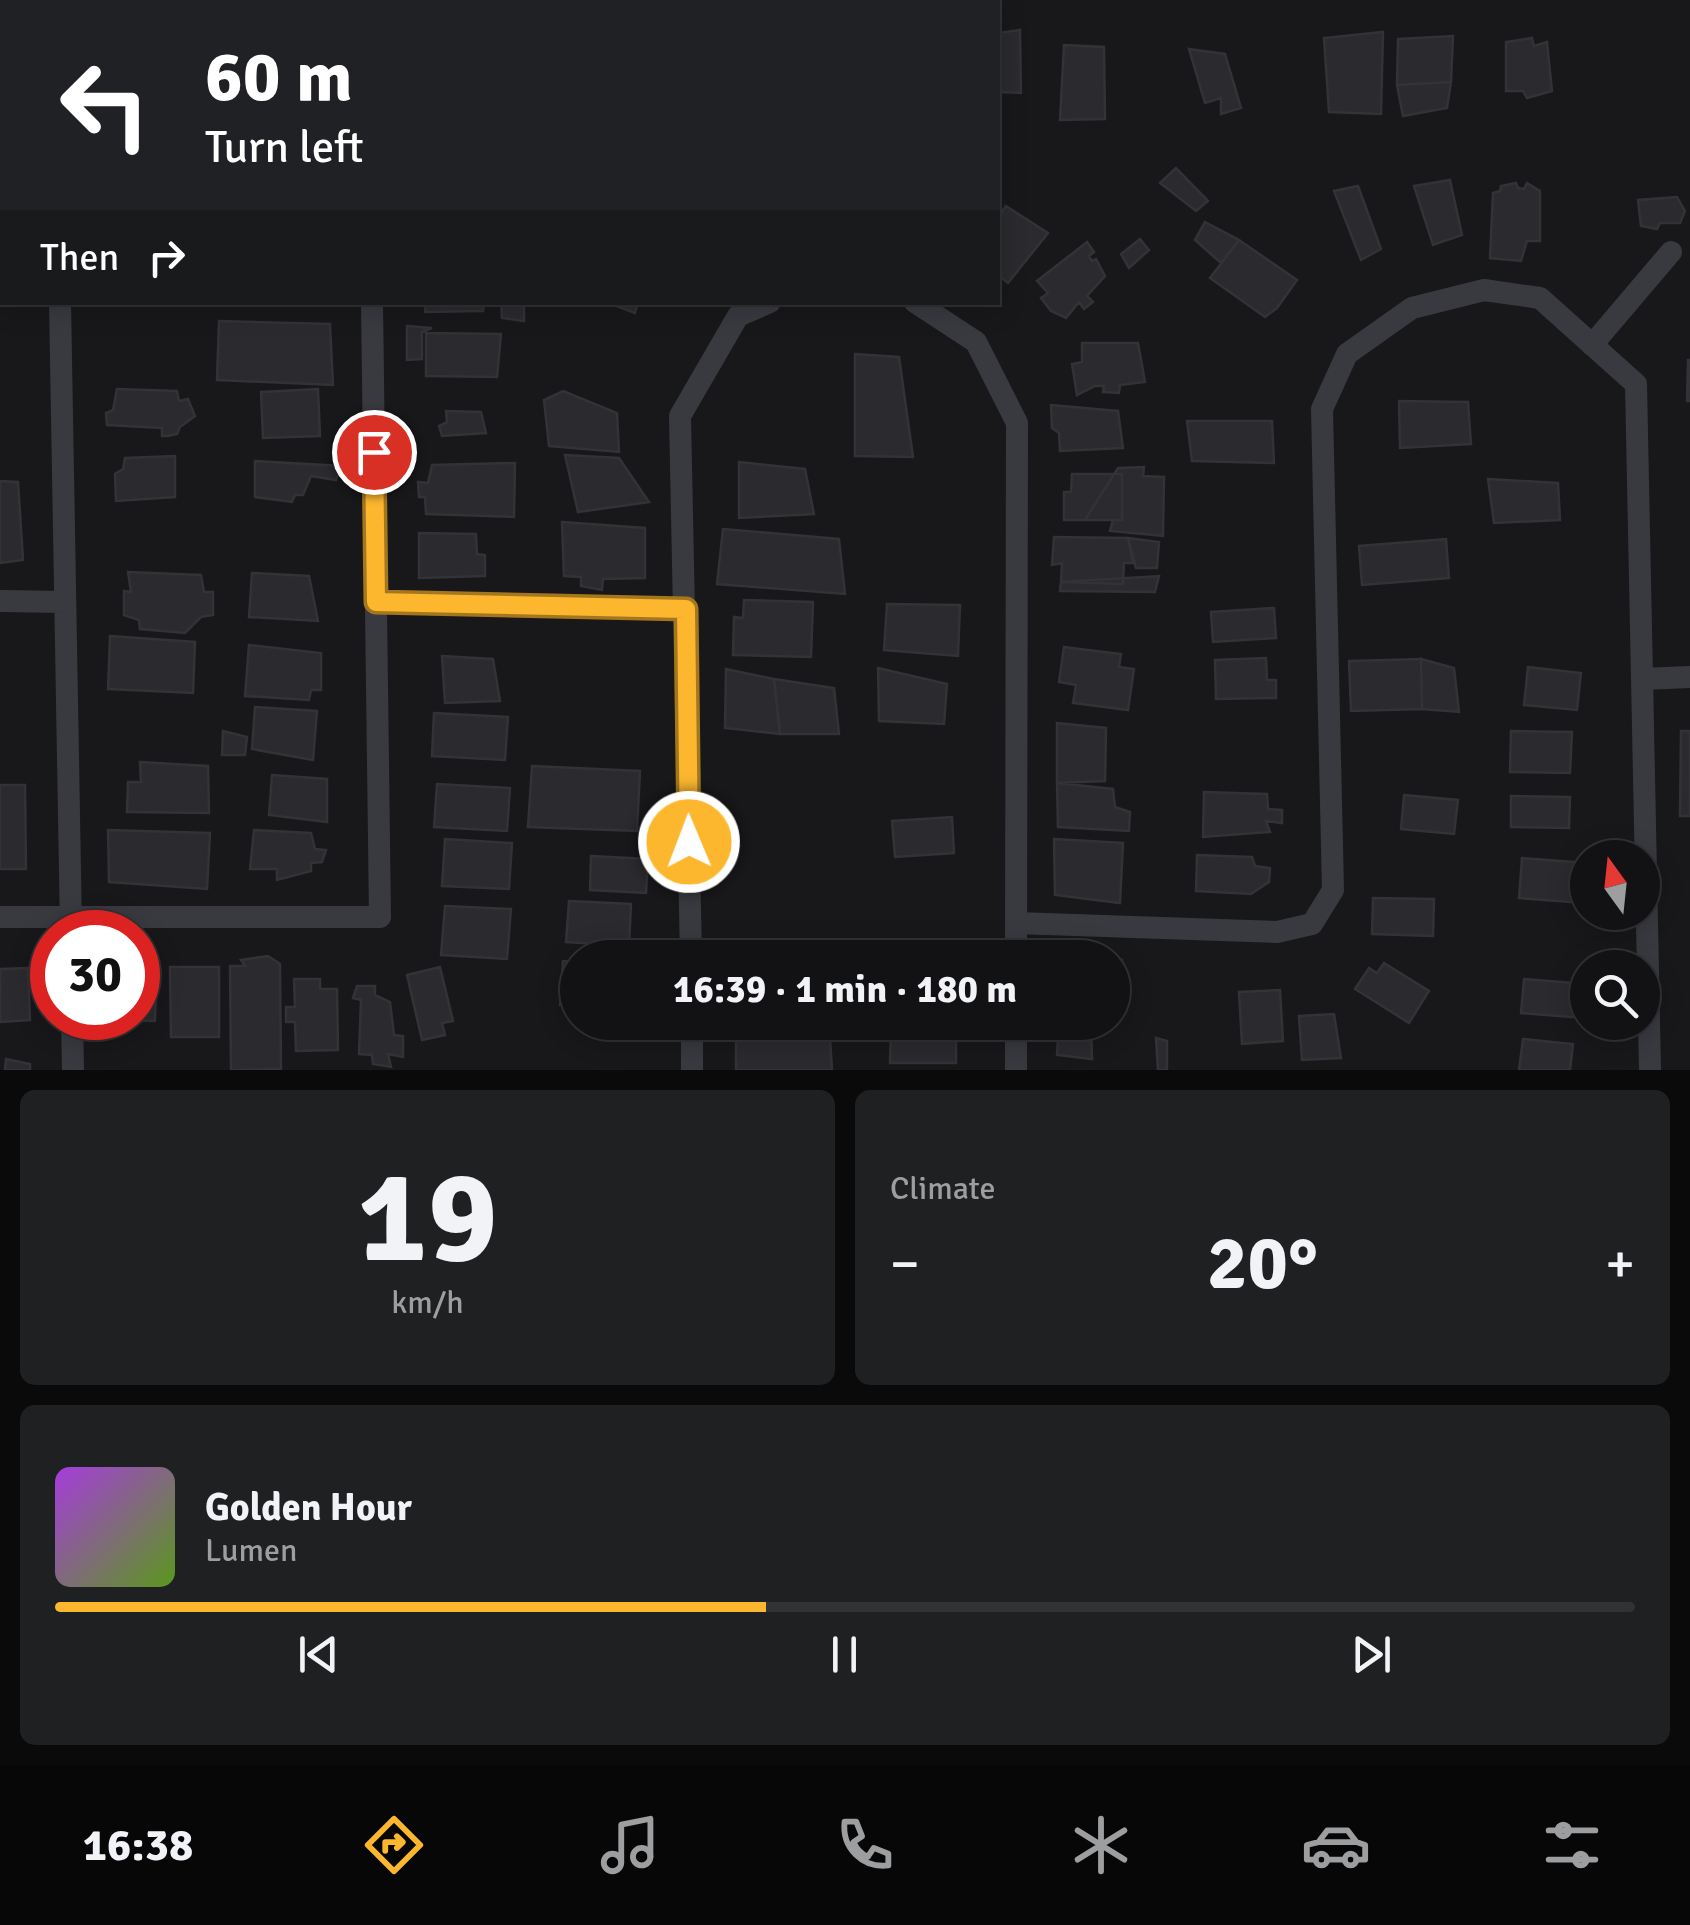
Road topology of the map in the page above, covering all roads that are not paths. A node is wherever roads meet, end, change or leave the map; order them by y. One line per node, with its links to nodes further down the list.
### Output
1 (1671, 252): 6 (street)
2 (60, 305): 8 (street)
3 (372, 305): 9 (street)
4 (763, 305): 10 (street)
5 (919, 305): 17 (street)
6 (1592, 344): 12 (street); 17 (street)
7 (0, 601): 8 (street)
8 (65, 602): 13 (street)
9 (376, 602): 10 (street); 16 (street)
10 (686, 609): 18 (street)
11 (1690, 678): 12 (street)
12 (1642, 679): 26 (street)
13 (71, 910)
14 (0, 917): 15 (street)
15 (30, 920)
16 (160, 923)
17 (1016, 923): 19 (street)
18 (691, 940)
19 (1016, 940)
20 (72, 1040): 23 (street)
21 (692, 1040): 24 (street)
22 (1016, 1040): 25 (street)
23 (73, 1070)
24 (692, 1070)
25 (1016, 1070)
26 (1650, 1070)

